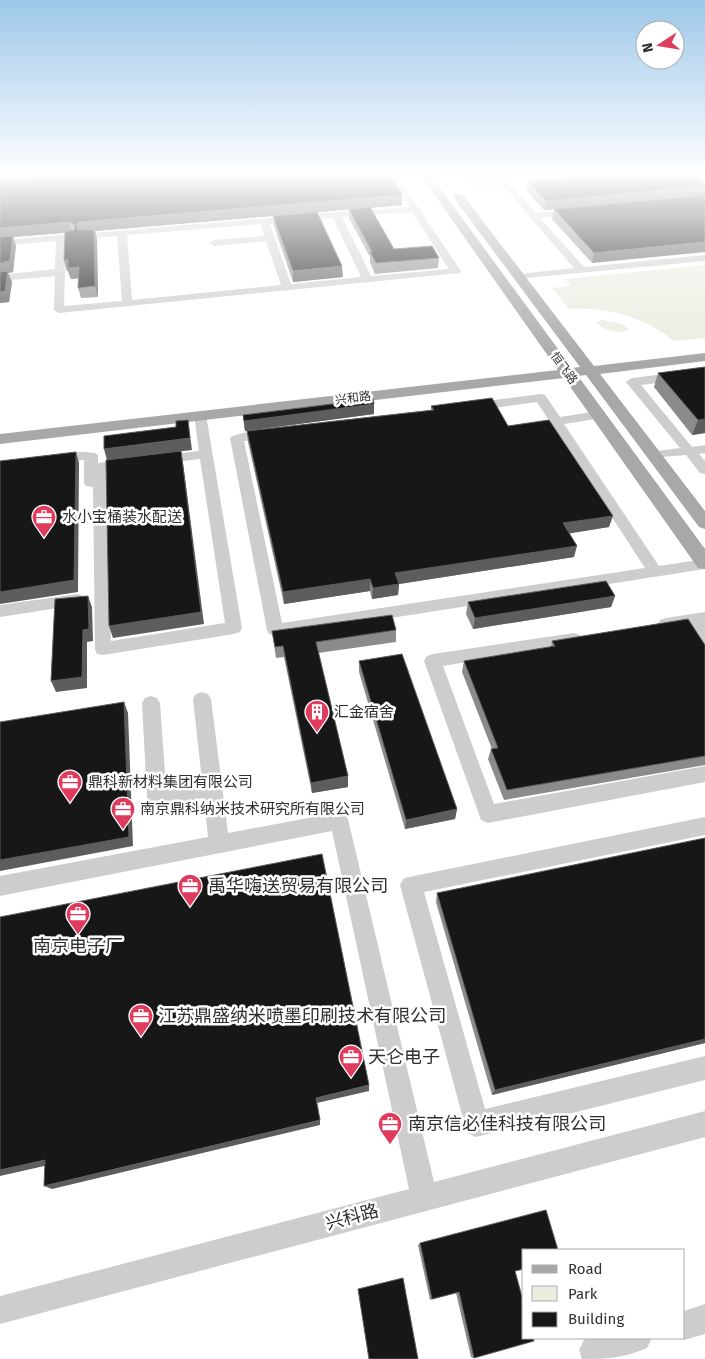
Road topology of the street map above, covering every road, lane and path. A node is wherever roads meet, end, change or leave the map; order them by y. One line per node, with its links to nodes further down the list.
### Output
1 (122, 236): 17 (street)
2 (347, 236): 15 (street)
3 (433, 236): 15 (street)
4 (470, 236): 21 (main road, 恒飞路)
5 (488, 236): 13 (main road, 恒飞路)
6 (552, 236): 11 (street)
7 (270, 238): 9 (street); 16 (street)
8 (0, 243): 12 (street)
9 (214, 243)
10 (705, 258): 11 (street)
11 (581, 270): 13 (street)
12 (60, 272): 14 (street); 17 (street)
13 (519, 277): 20 (main road, 恒飞路)
14 (0, 278)
15 (368, 280): 16 (street)
16 (287, 287): 17 (street)
17 (127, 303)
18 (705, 347): 20 (main road, 兴和路)
19 (705, 357): 20 (main road, 兴和路)
20 (587, 365): 21 (main road, 兴和路); 33 (main road, 恒飞路)
21 (564, 368): 24 (main road, 兴和路); 25 (main road, 恒飞路); 27 (main road, 兴和路)
22 (705, 373): 31 (street)
23 (458, 409): 26 (street)
24 (200, 415): 29 (main road, 兴和路); 32 (street)
25 (598, 415): 26 (street); 37 (main road, 恒飞路)
26 (556, 421): 38 (street)
27 (0, 428)
28 (284, 432): 38 (street)
29 (0, 438)
30 (705, 449): 31 (street)
31 (689, 451): 33 (street); 35 (street)
32 (206, 454): 32 (street)
33 (654, 455): 36 (main road, 恒飞路)
34 (36, 462): 39 (street)
35 (705, 470)
36 (705, 523)
37 (705, 564): 38 (street)
38 (655, 572)
39 (0, 612)
40 (699, 619): 41 (street); 43 (street)
41 (645, 628)
42 (587, 637): 46 (street)
43 (705, 639)
44 (202, 699): 47 (street)
45 (151, 703): 47 (street)
46 (705, 774)
47 (212, 788): 49 (street)
48 (705, 826): 51 (street)
49 (219, 844): 50 (street); 53 (street)
50 (0, 886)
51 (705, 1068)
52 (705, 1124): 53 (street, 兴科路)
53 (424, 1198): 54 (street, 兴科路)
54 (0, 1310)
55 (705, 1318): 56 (street)
56 (685, 1325)
57 (633, 1339): 58 (street)
58 (597, 1359)

